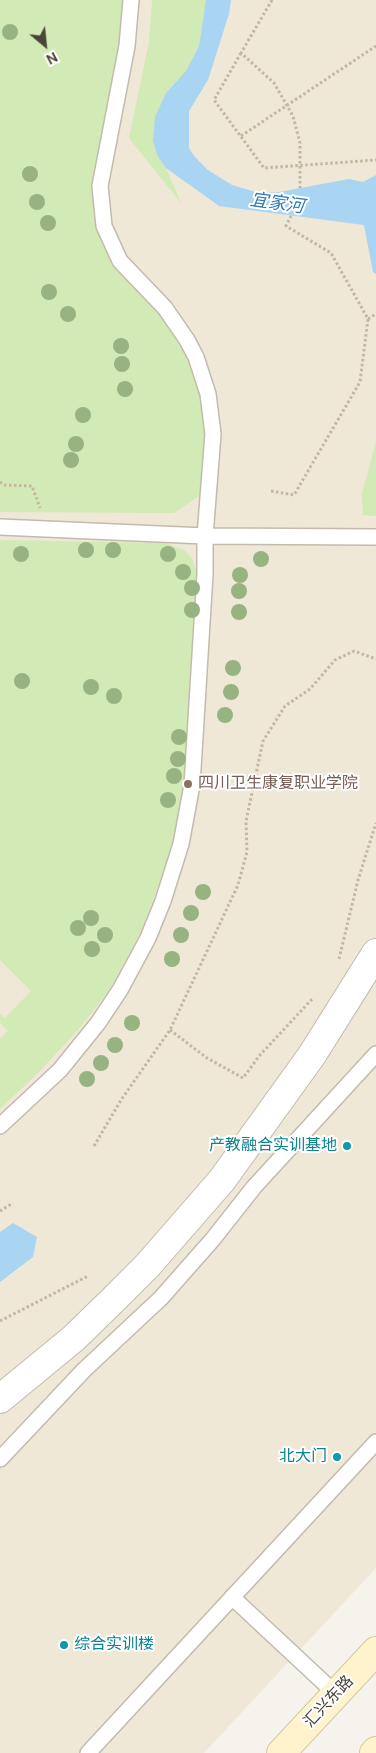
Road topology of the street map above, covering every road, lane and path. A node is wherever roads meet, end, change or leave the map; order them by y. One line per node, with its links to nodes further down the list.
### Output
1 (131, 0): 17 (lane)
2 (272, 0): 4 (path)
3 (376, 46): 5 (path)
4 (241, 53): 5 (path); 6 (path)
5 (287, 105): 6 (path); 8 (path)
6 (240, 136): 8 (path)
7 (376, 160): 8 (path)
8 (300, 165): 9 (path)
9 (300, 188)
10 (292, 216): 12 (path)
11 (376, 314): 12 (path)
12 (368, 319): 14 (path)
13 (0, 482): 16 (path)
14 (271, 491)
15 (0, 527): 16 (lane)
16 (48, 530): 17 (lane)
17 (205, 536): 18 (lane); 26 (lane)
18 (376, 537)
19 (376, 658): 24 (path)
20 (376, 823): 22 (path)
21 (376, 952): 32 (street)
22 (337, 965)
23 (317, 993): 24 (path)
24 (170, 1030): 27 (path)
25 (376, 1054): 34 (lane)
26 (0, 1126)
27 (94, 1146)
28 (13, 1203): 29 (path)
29 (0, 1211)
30 (88, 1276): 31 (path)
31 (0, 1321)
32 (0, 1399)
33 (376, 1442): 35 (lane)
34 (0, 1459)
35 (232, 1597): 37 (lane); 38 (lane)
36 (376, 1651): 37 (main road, 汇兴东路)
37 (336, 1694): 39 (main road, 汇兴东路)
38 (88, 1753)
39 (281, 1753)

